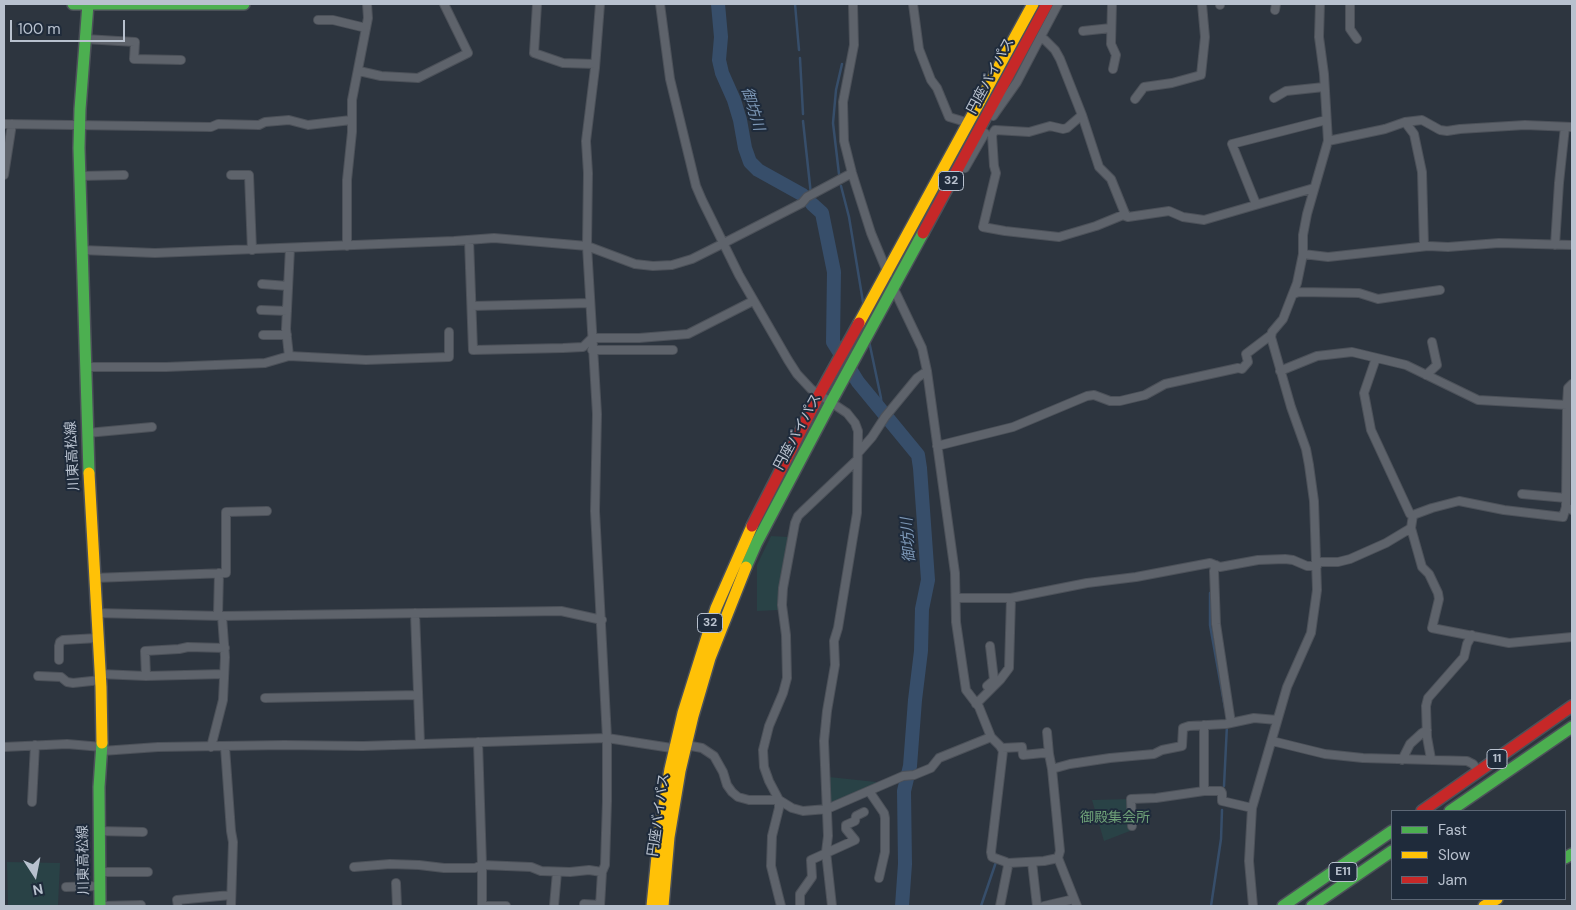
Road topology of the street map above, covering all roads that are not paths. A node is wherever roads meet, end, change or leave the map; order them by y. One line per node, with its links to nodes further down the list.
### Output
1 (73, 4): 21 (main road)
2 (134, 4): 3 (main road); 21 (main road)
3 (166, 4): 4 (main road)
4 (206, 4): 5 (main road)
5 (227, 4): 6 (main road)
6 (244, 4)
7 (366, 4): 23 (street)
8 (444, 4): 32 (street)
9 (537, 4): 30 (street)
10 (600, 4): 30 (street)
11 (660, 4): 54 (street)
12 (853, 4): 45 (street)
13 (913, 4): 40 (street)
14 (1033, 4): 40 (main road, 円座バイパス / 32)
15 (1047, 4): 68 (main road, 円座バイパス / 32)
16 (1058, 4): 26 (street)
17 (1112, 4): 24 (street)
18 (1202, 4): 35 (street)
19 (1320, 4): 33 (street)
20 (1350, 4): 28 (street)
21 (88, 5): 27 (main road, 川東高松線)
22 (318, 20): 23 (street)
23 (366, 28): 32 (street)
24 (1111, 28): 25 (street); 31 (street)
25 (1083, 31)
26 (1040, 38): 36 (street); 68 (street)
27 (85, 39): 29 (street); 42 (main road, 川東高松線)
28 (1357, 39)
29 (181, 60)
30 (595, 64): 58 (street)
31 (1113, 69)
32 (359, 71): 37 (street)
33 (1324, 87): 34 (street); 38 (street)
34 (1274, 98)
35 (1135, 99)
36 (1082, 115): 52 (street); 52 (street)
37 (351, 120): 42 (street); 57 (street)
38 (1326, 120): 44 (street); 51 (street)
39 (1405, 122): 43 (street); 44 (street); 59 (street)
40 (969, 123): 64 (main road, 円座バイパス / 32)
41 (8, 124): 42 (street); 46 (street)
42 (80, 124): 49 (main road, 川東高松線)
43 (1568, 127): 55 (street)
44 (1328, 141): 50 (street)
45 (852, 173): 54 (street); 64 (street)
46 (4, 175)
47 (124, 175): 49 (street)
48 (230, 175): 62 (street)
49 (80, 176): 61 (main road, 川東高松線)
50 (1314, 188): 51 (street); 63 (street)
51 (1256, 204): 52 (street)
52 (1126, 216)
53 (469, 240): 57 (street); 58 (street); 72 (street)
54 (722, 244): 58 (street); 70 (street)
55 (1555, 244): 56 (street); 59 (street)
56 (1572, 245)
57 (347, 246): 60 (street)
58 (587, 246): 71 (street)
59 (1424, 246): 63 (street)
60 (290, 248): 62 (street); 66 (street)
61 (82, 250): 62 (street); 85 (main road, 川東高松線)
62 (252, 250)
63 (1303, 254): 69 (street)
64 (888, 272): 68 (street); 90 (main road, 円座バイパス / 32)
65 (262, 284): 66 (street)
66 (288, 286): 74 (street)
67 (1440, 290): 69 (street)
68 (895, 291): 86 (street); 91 (main road, 円座バイパス / 32)
69 (1293, 294): 78 (street)
70 (753, 301): 79 (street); 90 (street)
71 (590, 303): 72 (street); 79 (street)
72 (472, 306): 79 (street)
73 (261, 310): 74 (street)
74 (287, 311): 77 (street)
75 (450, 332): 83 (street)
76 (264, 335): 77 (street)
77 (287, 335): 83 (street)
78 (1271, 335): 87 (street); 95 (street)
79 (592, 338): 81 (street)
80 (1432, 342): 88 (street)
81 (592, 350): 82 (street); 112 (street)
82 (673, 350)
83 (288, 356): 85 (street)
84 (1376, 358): 87 (street); 88 (street); 101 (street)
85 (85, 367): 94 (main road, 川東高松線)
86 (927, 371): 95 (street); 96 (street)
87 (1280, 371): 103 (street)
88 (1426, 375): 92 (street)
89 (1572, 384): 92 (street)
90 (819, 395): 91 (street); 144 (main road, 円座バイパス / 32)
91 (830, 402): 96 (street); 144 (main road, 円座バイパス / 32)
92 (1567, 405): 98 (street)
93 (152, 427): 94 (street)
94 (87, 433): 106 (main road, 川東高松線)
95 (937, 446): 107 (street)
96 (858, 457): 154 (street); 157 (street)
97 (1522, 494): 98 (street)
98 (1566, 498): 99 (street)
99 (1569, 509): 101 (street)
100 (267, 510): 105 (street)
101 (1413, 515): 102 (street)
102 (1411, 528): 103 (street); 113 (street)
103 (1317, 564): 104 (street); 128 (street)
104 (1216, 565): 108 (street); 129 (street)
105 (219, 573): 106 (street); 111 (street)
106 (94, 578): 109 (main road, 川東高松線)
107 (956, 598): 108 (street); 125 (street)
108 (1011, 598): 125 (street)
109 (96, 612): 111 (street); 114 (main road, 川東高松線)
110 (415, 613): 111 (street); 112 (street); 123 (street)
111 (220, 615): 117 (street)
112 (602, 620): 135 (street)
113 (1472, 635): 115 (street); 132 (street)
114 (98, 638): 118 (street); 122 (main road, 川東高松線)
115 (1572, 638)
116 (990, 646): 125 (street)
117 (224, 648): 119 (street); 121 (street)
118 (59, 660)
119 (224, 674): 121 (street); 142 (street)
120 (38, 676): 122 (street)
121 (146, 676): 122 (street)
122 (101, 677): 146 (main road, 川東高松線)
123 (418, 695): 124 (street); 139 (street)
124 (265, 698)
125 (975, 702): 136 (street)
126 (1572, 706): 151 (main road, 11)
127 (1572, 713): 159 (main road)
128 (1277, 720): 129 (street); 137 (street)
129 (1228, 723): 130 (street)
130 (1204, 725): 150 (street); 153 (street)
131 (1572, 727): 160 (main road)
132 (1427, 730): 148 (street); 149 (street)
133 (1047, 732): 147 (street)
134 (1572, 735): 161 (main road, 11)
135 (607, 738): 138 (street); 144 (street); 179 (street)
136 (991, 738): 145 (street); 152 (street)
137 (1272, 741): 149 (street); 156 (street)
138 (478, 742): 139 (street); 174 (street)
139 (420, 744): 143 (street)
140 (35, 745): 141 (street); 146 (street); 155 (street)
141 (4, 747)
142 (211, 747): 143 (street); 146 (street)
143 (225, 747): 184 (street)
144 (682, 748): 154 (street); 196 (main road, 円座バイパス / 32); 197 (main road, 円座バイパス / 32)
145 (1002, 748): 147 (street); 173 (street)
146 (102, 749): 164 (main road, 川東高松線)
147 (1049, 754): 150 (street)
148 (1431, 759): 149 (street); 151 (street)
149 (1402, 760)
150 (1052, 769): 170 (street)
151 (1479, 772): 158 (main road, 11)
152 (869, 791): 157 (street); 180 (street)
153 (1204, 791): 156 (street); 163 (street)
154 (779, 800): 157 (street); 198 (street)
155 (32, 802)
156 (1252, 808): 204 (street)
157 (827, 809): 168 (street)
158 (1423, 810)
159 (1431, 810)
160 (1451, 810)
161 (1463, 810)
162 (864, 812): 168 (street)
163 (1132, 826)
164 (98, 831): 165 (street); 176 (main road, 川東高松線)
165 (143, 832)
166 (1391, 833): 205 (main road)
167 (1391, 838): 206 (main road, E11)
168 (826, 852): 199 (street); 200 (street)
169 (1391, 852): 207 (main road, E11)
170 (1058, 858): 172 (street); 185 (street)
171 (1391, 860): 208 (main road)
172 (1032, 862): 173 (street); 202 (street)
173 (1008, 863): 201 (street)
174 (482, 865): 175 (street); 178 (street); 192 (street)
175 (354, 867)
176 (99, 872): 177 (street); 182 (main road, 川東高松線)
177 (148, 872)
178 (557, 872): 179 (street); 194 (street)
179 (602, 872): 195 (street)
180 (879, 878)
181 (396, 883): 191 (street)
182 (100, 886): 183 (street); 187 (main road, 川東高松線)
183 (66, 888)
184 (231, 895): 189 (street); 190 (street)
185 (1075, 903): 203 (street)
186 (584, 904): 195 (street)
187 (100, 906): 188 (street)
188 (141, 906)
189 (178, 906)
190 (231, 906)
191 (397, 906)
192 (482, 906): 193 (street)
193 (506, 906)
194 (554, 906)
195 (600, 906)
196 (652, 906)
197 (663, 906)
198 (781, 906)
199 (800, 906)
200 (832, 906)
201 (1000, 906)
202 (1037, 906)
203 (1044, 906)
204 (1252, 906)
205 (1283, 906)
206 (1293, 906)
207 (1312, 906)
208 (1323, 906)

